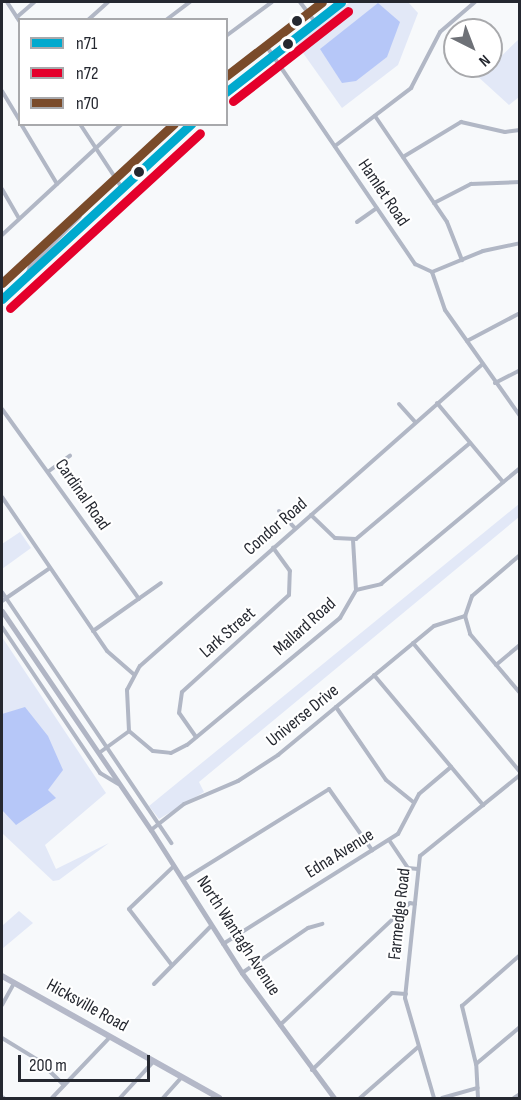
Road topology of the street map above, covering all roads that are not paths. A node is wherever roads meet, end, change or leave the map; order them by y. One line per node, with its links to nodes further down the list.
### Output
1 (7, 2): 11 (street)
2 (34, 2): 11 (street)
3 (108, 2): 12 (street)
4 (190, 2): 13 (street)
5 (272, 2): 16 (street)
6 (300, 2): 10 (street)
7 (323, 2): 10 (main road)
8 (341, 2): 15 (main road)
9 (475, 2): 22 (street)
10 (308, 13): 15 (street); 17 (main road)
11 (16, 17): 14 (street)
12 (90, 18)
13 (169, 18)
14 (18, 20)
15 (315, 22): 18 (main road)
16 (228, 35)
17 (266, 46): 18 (street, Hamlet Road); 19 (main road)
18 (273, 55): 21 (main road); 30 (street, Hamlet Road)
19 (228, 76)
20 (2, 91): 23 (street)
21 (228, 91)
22 (375, 116): 30 (street); 32 (street)
23 (18, 119)
24 (22, 126): 35 (street)
25 (81, 126): 31 (street)
26 (120, 126): 31 (street)
27 (173, 126): 33 (main road)
28 (190, 126): 36 (main road)
29 (519, 130): 32 (street)
30 (335, 146): 40 (street, Hamlet Road)
31 (94, 150): 33 (street); 35 (street)
32 (403, 157): 38 (street)
33 (115, 180): 36 (street); 39 (main road)
34 (519, 182): 38 (street)
35 (57, 184): 41 (street)
36 (122, 188): 48 (main road)
37 (2, 189): 41 (street)
38 (434, 203): 45 (street)
39 (85, 207): 46 (main road); 48 (main road)
40 (377, 208): 42 (street); 47 (street, Hamlet Road)
41 (19, 219): 43 (street)
42 (357, 222)
43 (2, 235)
44 (519, 243): 45 (street)
45 (462, 260): 47 (street)
46 (22, 265): 48 (main road); 49 (main road)
47 (432, 272): 52 (street)
48 (29, 273): 50 (main road)
49 (2, 284)
50 (2, 298)
51 (519, 313): 52 (street)
52 (467, 341): 53 (street)
53 (482, 364): 55 (street); 56 (street, Condor Road)
54 (519, 370): 55 (street)
55 (495, 383): 59 (street)
56 (437, 403): 60 (street, Condor Road); 61 (street)
57 (399, 404): 60 (street)
58 (2, 410): 64 (street, Cardinal Road)
59 (519, 416)
60 (415, 422): 68 (street, Condor Road)
61 (470, 443): 65 (street); 70 (street)
62 (70, 456): 64 (street)
63 (519, 468): 65 (street, Mallard Road)
64 (48, 471): 77 (street, Cardinal Road)
65 (503, 482): 75 (street, Mallard Road)
66 (2, 497): 73 (street)
67 (279, 511): 69 (street)
68 (311, 515): 69 (street, Condor Road); 70 (street)
69 (295, 528): 71 (street, Condor Road)
70 (353, 540): 75 (street)
71 (273, 548): 86 (street, Condor Road); 91 (street, Lark Street)
72 (519, 555): 80 (street)
73 (50, 568): 78 (street); 82 (street)
74 (161, 583): 77 (street)
75 (356, 590): 91 (street, Mallard Road)
76 (2, 592): 78 (street)
77 (139, 598): 82 (street)
78 (4, 600): 92 (street)
79 (2, 611): 93 (main road, North Wantagh Avenue)
80 (465, 616): 83 (street, Universe Drive); 85 (street)
81 (2, 627): 96 (street, North Wantagh Avenue)
82 (93, 631): 86 (street)
83 (413, 643): 87 (street, Universe Drive); 95 (street)
84 (519, 645): 85 (street)
85 (496, 665): 88 (street)
86 (133, 674): 90 (street)
87 (374, 675): 89 (street, Universe Drive); 94 (street)
88 (519, 693)
89 (336, 707): 97 (street); 99 (street, Universe Drive)
90 (129, 731): 91 (street, Mallard Road); 92 (street)
91 (196, 738)
92 (106, 748): 93 (street); 99 (street)
93 (99, 753): 96 (main road, North Wantagh Avenue)
94 (451, 767): 97 (street, Edna Avenue); 98 (street)
95 (519, 773): 98 (street, Farmedge Road)
96 (122, 786): 100 (main road, North Wantagh Avenue)
97 (413, 802): 101 (street, Edna Avenue)
98 (483, 805): 105 (street, Farmedge Road)
99 (158, 824): 100 (street, Universe Drive); 102 (street)
100 (151, 830): 104 (main road, North Wantagh Avenue)
101 (389, 840): 103 (street, Edna Avenue); 105 (street)
102 (171, 843)
103 (372, 850): 106 (street); 110 (street, Edna Avenue)
104 (174, 866): 106 (main road, North Wantagh Avenue); 112 (street)
105 (418, 869): 107 (street, Farmedge Road)
106 (183, 880): 109 (main road, North Wantagh Avenue)
107 (415, 904): 117 (street, Farmedge Road); 119 (street)
108 (322, 924): 113 (street)
109 (211, 926): 110 (main road, North Wantagh Avenue); 112 (street)
110 (223, 944): 113 (main road, North Wantagh Avenue)
111 (519, 955): 125 (street)
112 (171, 964): 116 (street)
113 (242, 973): 119 (main road, North Wantagh Avenue)
114 (2, 976): 115 (main road, Hicksville Road)
115 (15, 983): 118 (street); 121 (main road, Hicksville Road)
116 (154, 984)
117 (405, 993): 123 (street, Farmedge Road); 126 (street)
118 (2, 1005)
119 (280, 1025): 126 (main road, North Wantagh Avenue)
120 (519, 1028): 125 (street)
121 (111, 1036): 124 (main road, Hicksville Road); 128 (street)
122 (2, 1038): 128 (street)
123 (418, 1047): 136 (street); 137 (street, Farmedge Road)
124 (154, 1061): 127 (main road, Hicksville Road); 132 (street)
125 (476, 1064): 129 (street)
126 (312, 1070): 135 (main road, North Wantagh Avenue)
127 (182, 1077): 133 (street); 134 (main road, Hicksville Road)
128 (64, 1085): 131 (street)
129 (478, 1088): 138 (street); 139 (street)
130 (519, 1094): 140 (street)
131 (52, 1098)
132 (120, 1098)
133 (163, 1098)
134 (219, 1098)
135 (334, 1098)
136 (360, 1098)
137 (434, 1098)
138 (442, 1098)
139 (478, 1098)
140 (514, 1098)

